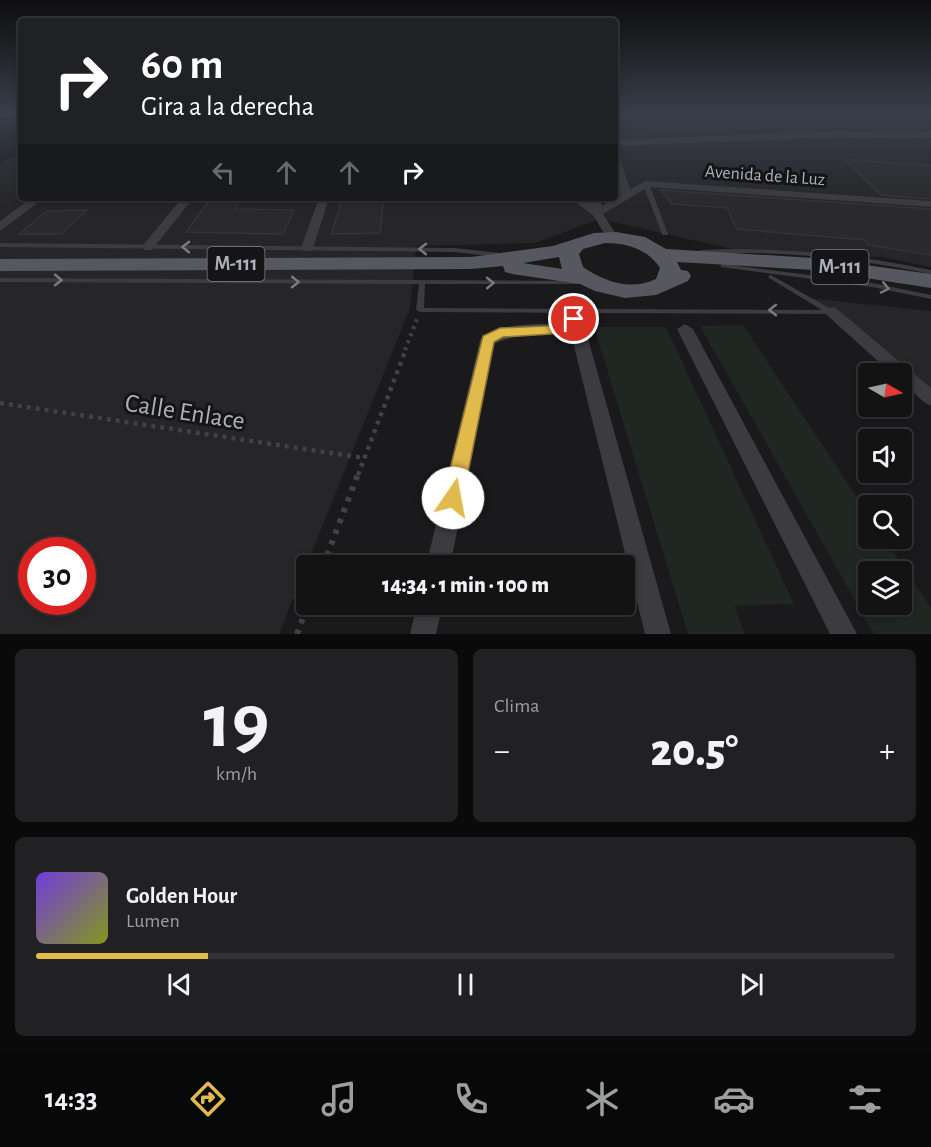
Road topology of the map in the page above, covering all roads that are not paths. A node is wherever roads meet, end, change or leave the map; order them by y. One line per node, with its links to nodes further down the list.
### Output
1 (618, 168): 3 (street)
2 (646, 184): 3 (street); 11 (street, Avenida de la Luz); 16 (lane)
3 (627, 195): 4 (street)
4 (618, 200)
5 (35, 201): 13 (street)
6 (186, 201): 17 (street)
7 (323, 201): 19 (street)
8 (579, 201): 12 (street)
9 (595, 201): 12 (street)
10 (617, 201): 12 (street)
11 (931, 204)
12 (597, 213): 14 (street)
13 (0, 227)
14 (612, 237): 16 (main road, M-111); 18 (main road, M-111)
15 (0, 245): 17 (lane)
16 (661, 246): 23 (main road, M-111); 24 (lane); 26 (main road)
17 (148, 247): 19 (lane, one-way to 17)
18 (574, 247): 20 (main road, M-111); 27 (main road)
19 (307, 248): 20 (lane, one-way to 19)
20 (523, 258): 21 (main road, M-111)
21 (471, 263): 22 (main road, M-111); 27 (main road, M-111)
22 (0, 265)
23 (756, 267): 26 (main road, M-111); 28 (main road, M-111); 30 (lane, one-way to 30); 31 (lane)
24 (931, 272)
25 (0, 280): 29 (lane, one-way to 29)
26 (667, 280): 27 (main road, M-111)
27 (588, 281): 29 (lane, one-way to 27)
28 (931, 281)
29 (422, 284): 32 (lane)
30 (931, 297)
31 (832, 312): 32 (lane, one-way to 32); 34 (street)
32 (575, 319): 35 (street); 38 (street)
33 (685, 330): 39 (street)
34 (931, 398)
35 (440, 555)
36 (427, 615): 37 (street)
37 (423, 634)
38 (658, 634)
39 (844, 634)

